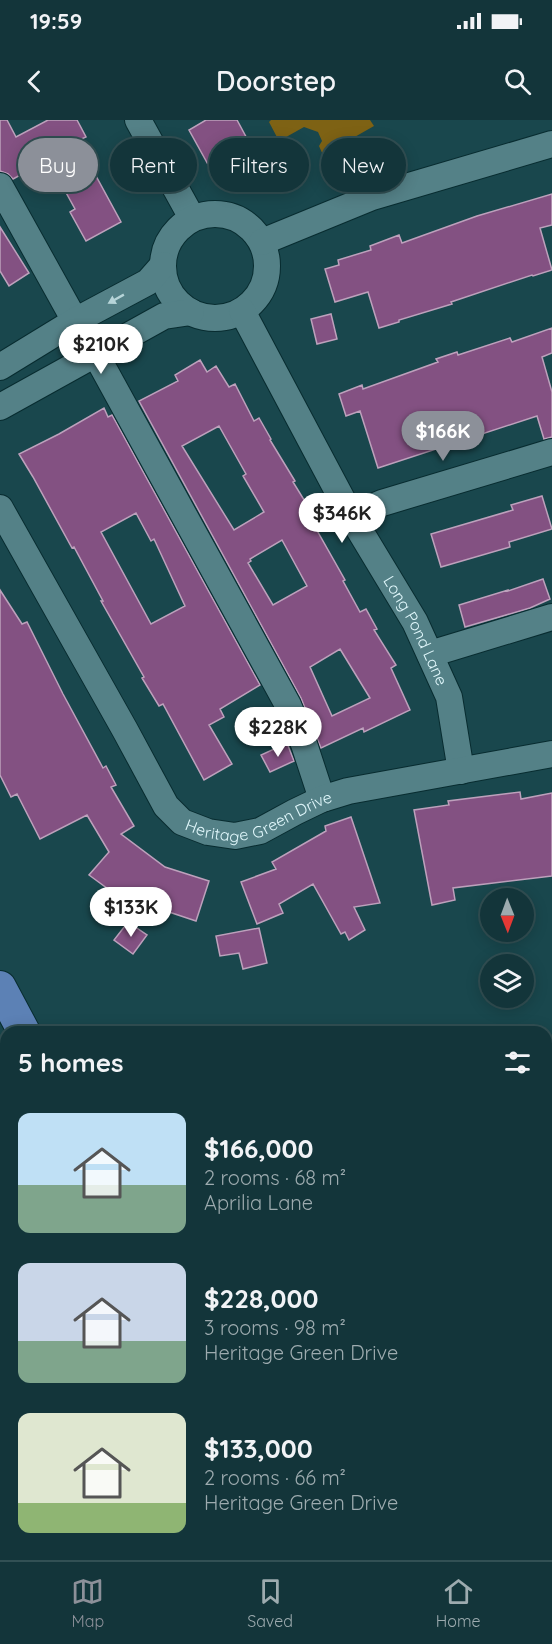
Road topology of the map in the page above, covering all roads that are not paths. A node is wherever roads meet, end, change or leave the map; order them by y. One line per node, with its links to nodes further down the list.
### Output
1 (138, 120): 4 (street)
2 (552, 144): 5 (street)
3 (0, 186): 9 (street)
4 (192, 218): 5 (street); 6 (street)
5 (262, 242): 7 (street)
6 (163, 265): 8 (street); 9 (street, one-way to 9)
7 (242, 311): 8 (street); 15 (street, Long Pond Lane)
8 (191, 312): 10 (street)
9 (75, 321): 10 (street); 11 (street)
10 (95, 353): 12 (street); 20 (street)
11 (0, 367)
12 (0, 407)
13 (552, 452): 15 (street)
14 (0, 507): 20 (street, Heritage Green Drive)
15 (351, 516): 17 (street, Long Pond Lane)
16 (552, 617): 17 (street)
17 (430, 654): 19 (street, Long Pond Lane)
18 (552, 754): 19 (street, Heritage Green Drive)
19 (460, 771): 20 (street, Heritage Green Drive)
20 (322, 799)
21 (0, 987): 22 (main road)
22 (21, 1026)

